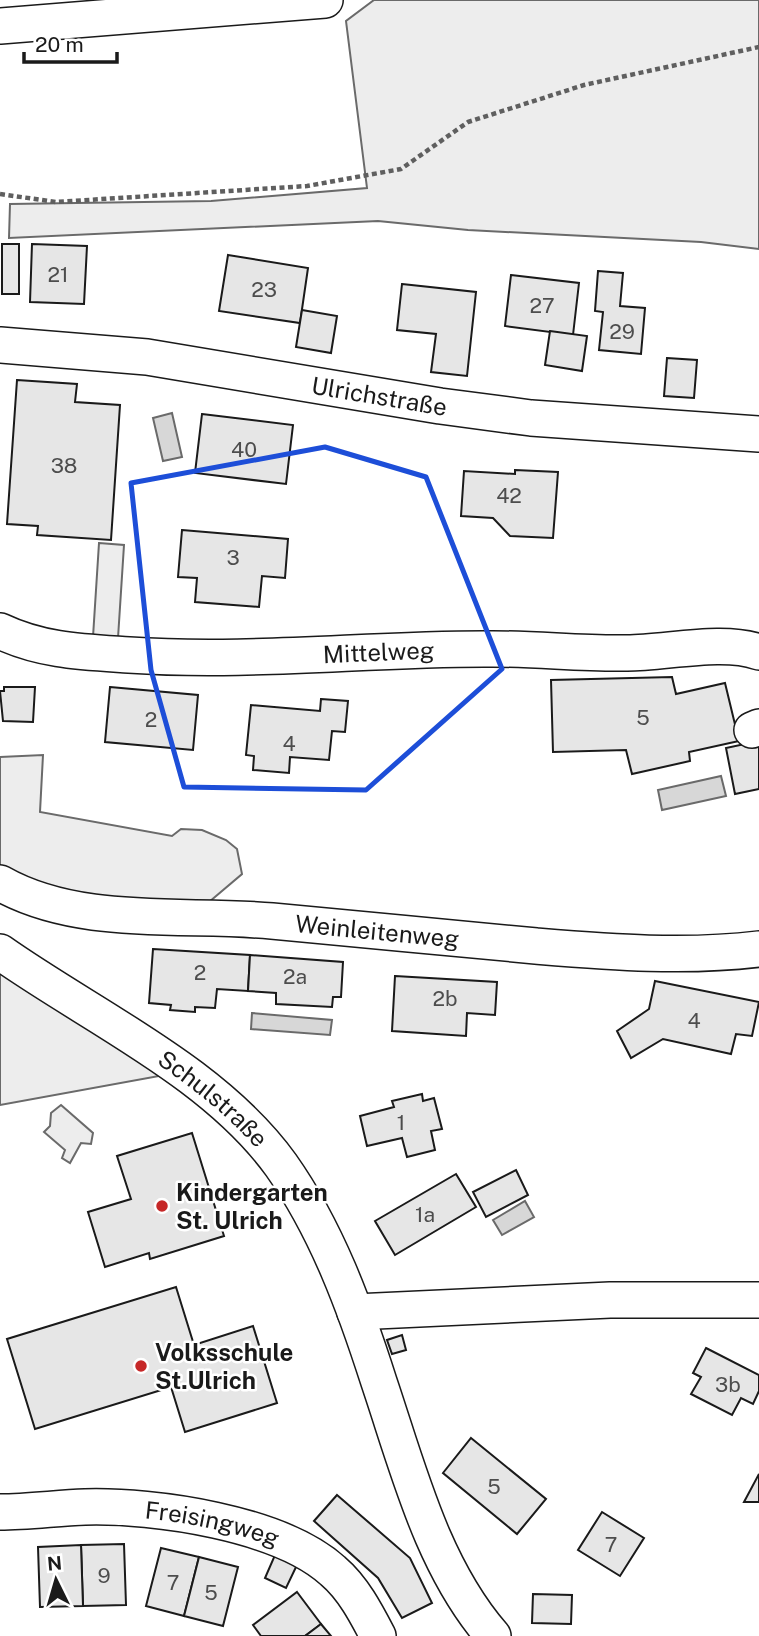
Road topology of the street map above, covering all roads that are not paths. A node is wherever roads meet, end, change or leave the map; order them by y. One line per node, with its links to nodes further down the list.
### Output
1 (325, 0): 2 (street)
2 (0, 26)
3 (0, 345): 4 (street, Ulrichstraße)
4 (759, 434)
5 (0, 631): 6 (street, Mittelweg)
6 (759, 652)
7 (0, 883): 8 (street, Weinleitenweg)
8 (759, 949)
9 (0, 952): 11 (street, Schulstraße)
10 (759, 1300): 11 (street)
11 (355, 1312): 14 (street, Schulstraße)
12 (0, 1512): 13 (street, Freisingweg)
13 (378, 1636)
14 (493, 1636)

